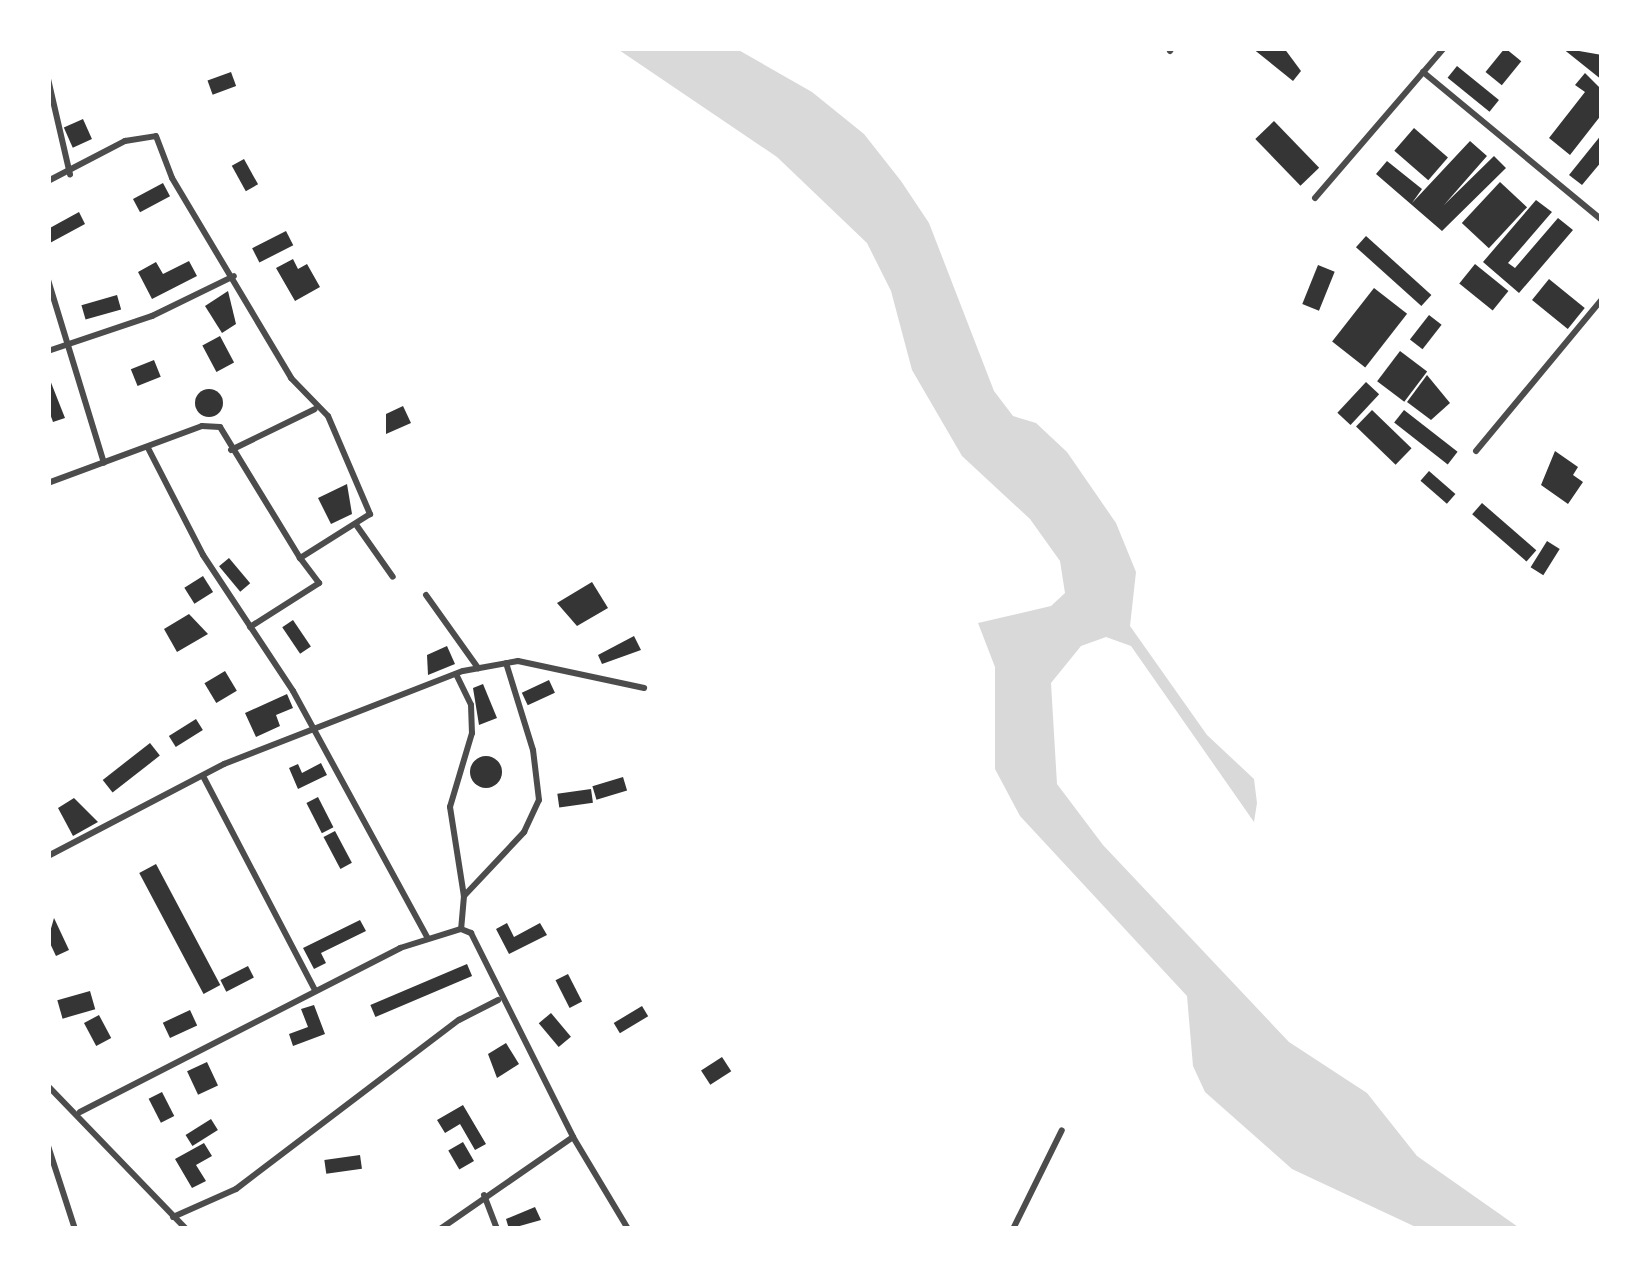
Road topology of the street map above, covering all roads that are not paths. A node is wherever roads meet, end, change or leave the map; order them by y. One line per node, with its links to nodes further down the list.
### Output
1 (1444, 48): 2 (street)
2 (1423, 72): 6 (street); 7 (street)
3 (48, 79): 4 (street)
4 (70, 174): 5 (street); 8 (street)
5 (48, 181)
6 (1316, 198)
7 (1602, 220)
8 (235, 276): 11 (street); 13 (street)
9 (48, 280): 11 (street)
10 (1602, 299): 16 (street)
11 (70, 344): 12 (street); 17 (street)
12 (48, 351)
13 (315, 409): 15 (street); 19 (street)
14 (148, 448): 15 (street); 17 (street); 23 (street)
15 (232, 450): 20 (street)
16 (1476, 451)
17 (104, 463): 18 (street)
18 (48, 483)
19 (357, 526): 20 (street); 21 (street)
20 (300, 558): 23 (street)
21 (394, 577)
22 (426, 595): 25 (street)
23 (250, 627): 28 (street)
24 (506, 663): 25 (street); 27 (street); 31 (street)
25 (478, 668): 26 (street)
26 (456, 674): 28 (street); 31 (street)
27 (644, 688)
28 (313, 727): 29 (street); 33 (street)
29 (203, 776): 30 (street); 34 (street)
30 (48, 856)
31 (464, 896): 32 (street)
32 (461, 929): 33 (street); 35 (street)
33 (427, 938): 34 (street)
34 (315, 990): 37 (street)
35 (498, 1000): 39 (street); 42 (street)
36 (48, 1086): 37 (street)
37 (80, 1112): 42 (street)
38 (1062, 1130): 48 (street)
39 (573, 1137): 41 (street); 47 (street)
40 (48, 1145): 43 (street)
41 (484, 1195): 45 (street); 46 (street)
42 (172, 1216): 44 (street)
43 (75, 1229)
44 (186, 1229)
45 (440, 1229)
46 (497, 1229)
47 (628, 1229)
48 (1013, 1229)

